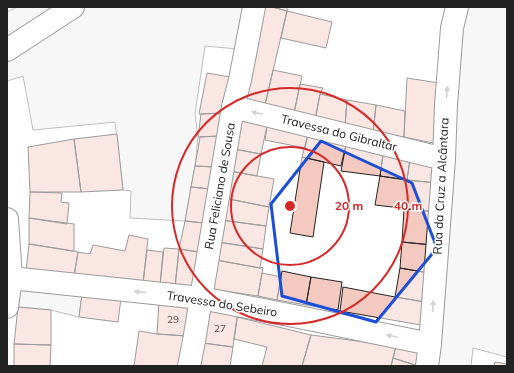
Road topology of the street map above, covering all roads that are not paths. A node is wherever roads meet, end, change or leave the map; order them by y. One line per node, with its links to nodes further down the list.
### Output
1 (73, 7): 4 (street)
2 (254, 7): 5 (street, Rua Feliciano de Sousa)
3 (457, 7): 6 (street, Rua da Cruz a Alcântara, one-way to 3)
4 (7, 50)
5 (233, 107): 6 (street, Travessa do Gibraltar, one-way to 5); 9 (street, Rua Feliciano de Sousa)
6 (444, 159): 11 (street, Rua da Cruz a Alcântara, one-way to 6)
7 (7, 219): 8 (street)
8 (11, 278): 9 (street, Travessa do Sebeiro, one-way to 8); 10 (street)
9 (201, 298): 11 (street, Travessa do Sebeiro, one-way to 9); 12 (street, Rua Feliciano de Sousa)
10 (7, 307)
11 (430, 344): 13 (street, Rua da Cruz a Alcântara)
12 (189, 366)
13 (427, 366)

